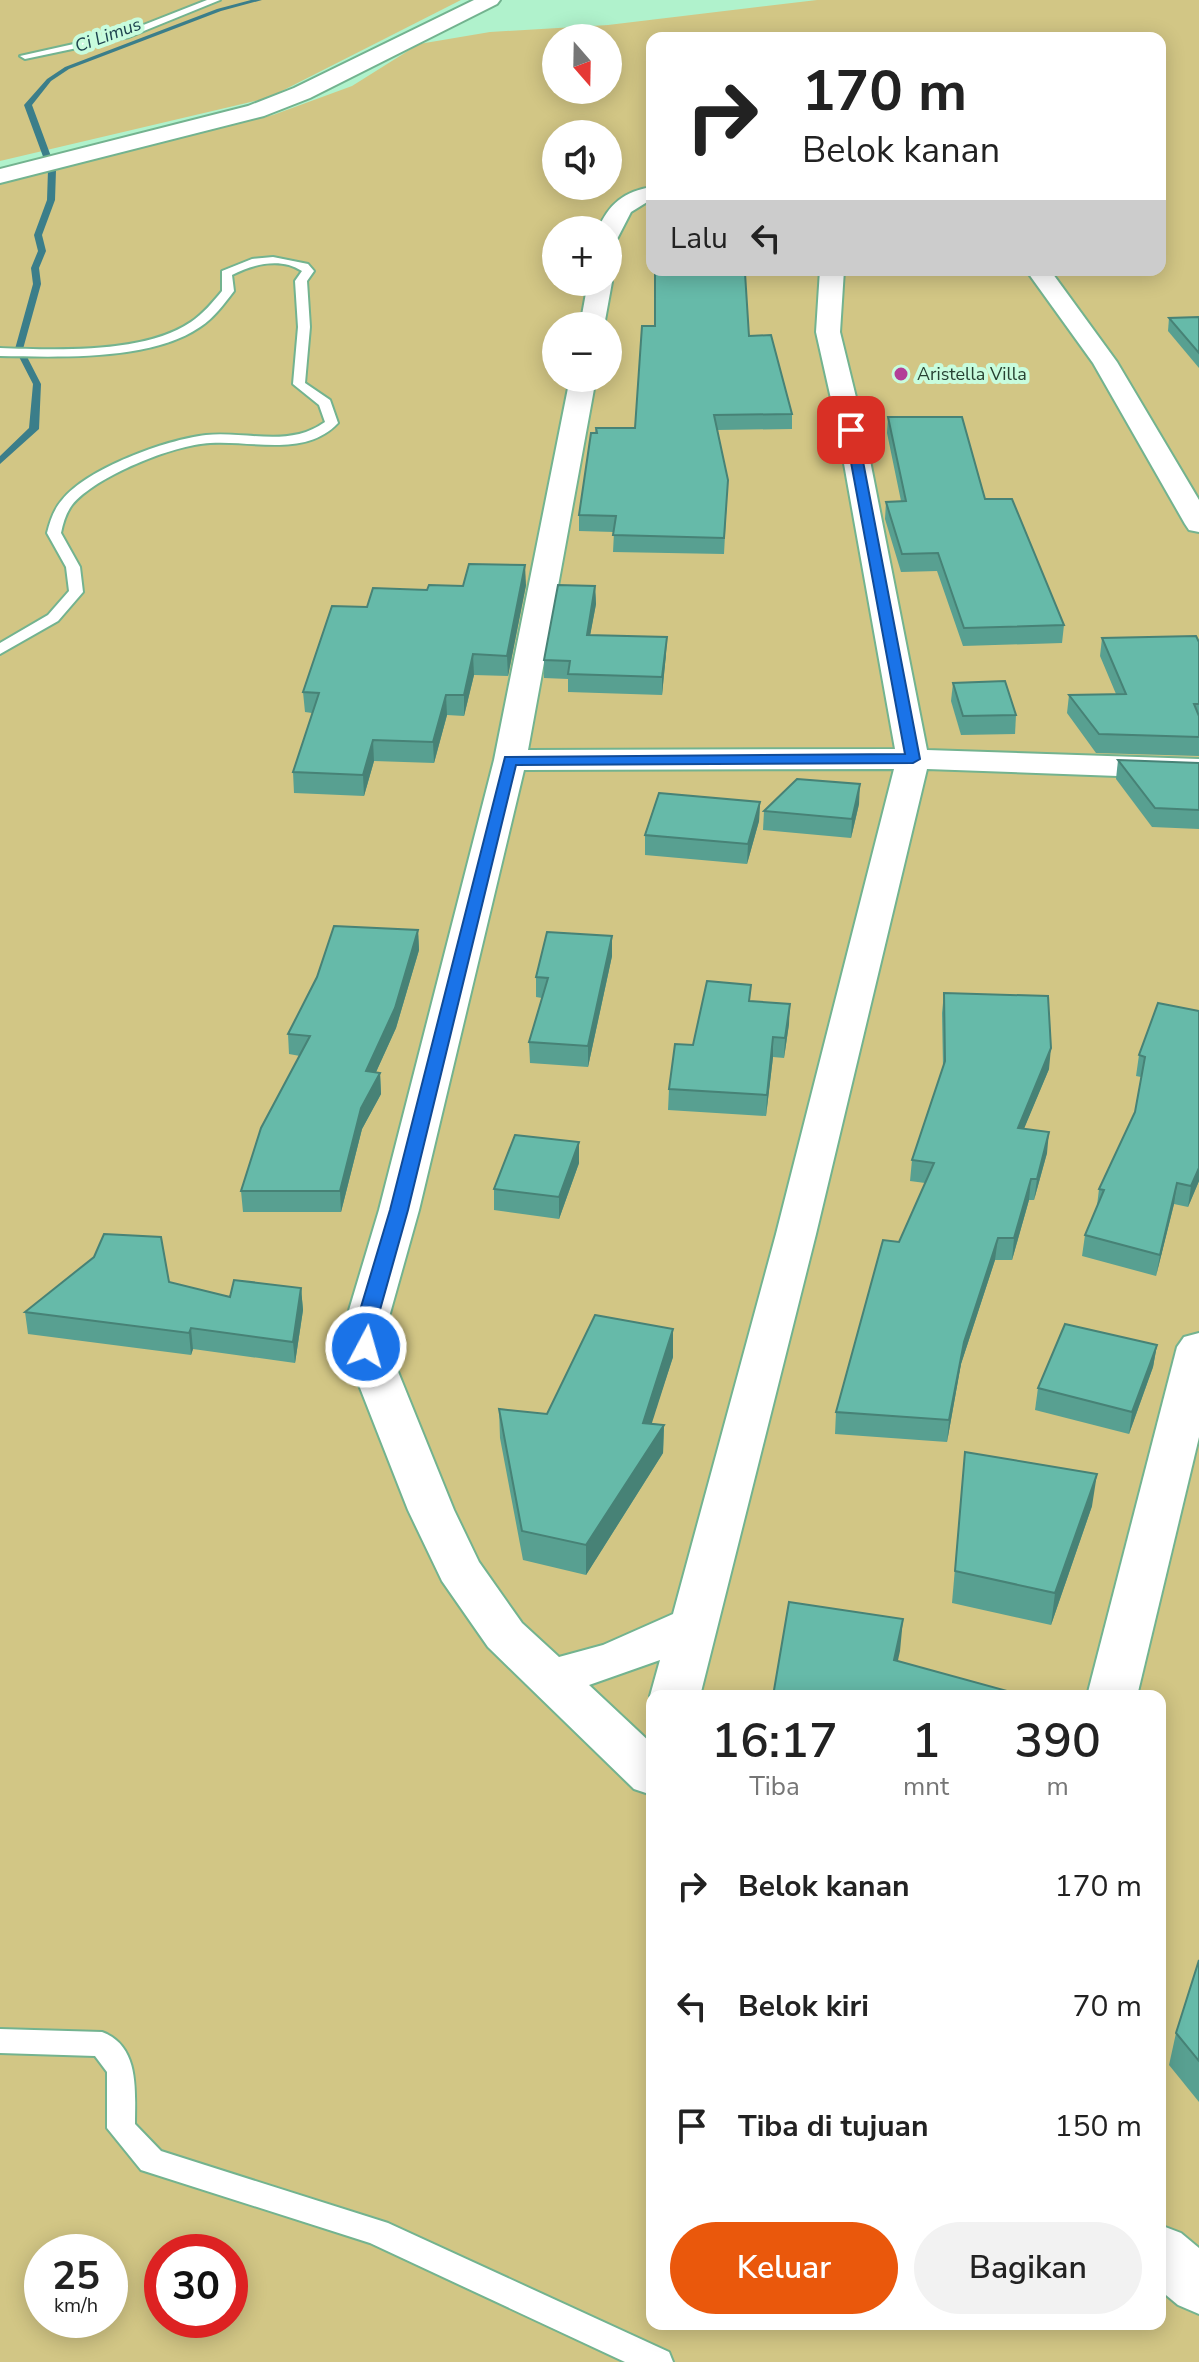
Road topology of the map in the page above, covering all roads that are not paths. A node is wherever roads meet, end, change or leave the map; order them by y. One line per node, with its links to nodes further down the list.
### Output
1 (215, 0): 3 (lane)
2 (490, 0): 4 (street)
3 (25, 56)
4 (0, 176)
5 (646, 193): 6 (street)
6 (615, 216)
7 (832, 276): 13 (street)
8 (1042, 276): 11 (street)
9 (0, 352): 12 (lane)
10 (580, 392): 14 (street)
11 (1199, 524)
12 (0, 649)
13 (913, 759): 14 (street); 15 (street); 17 (street)
14 (510, 760): 18 (street)
15 (1199, 769)
16 (1199, 1347): 20 (street)
17 (694, 1624): 18 (street); 19 (street)
18 (551, 1678): 21 (street)
19 (677, 1690)
20 (1113, 1690)
21 (646, 1769)
22 (0, 2041): 25 (lane)
23 (1166, 2257): 24 (street)
24 (1199, 2286)
25 (658, 2362)

